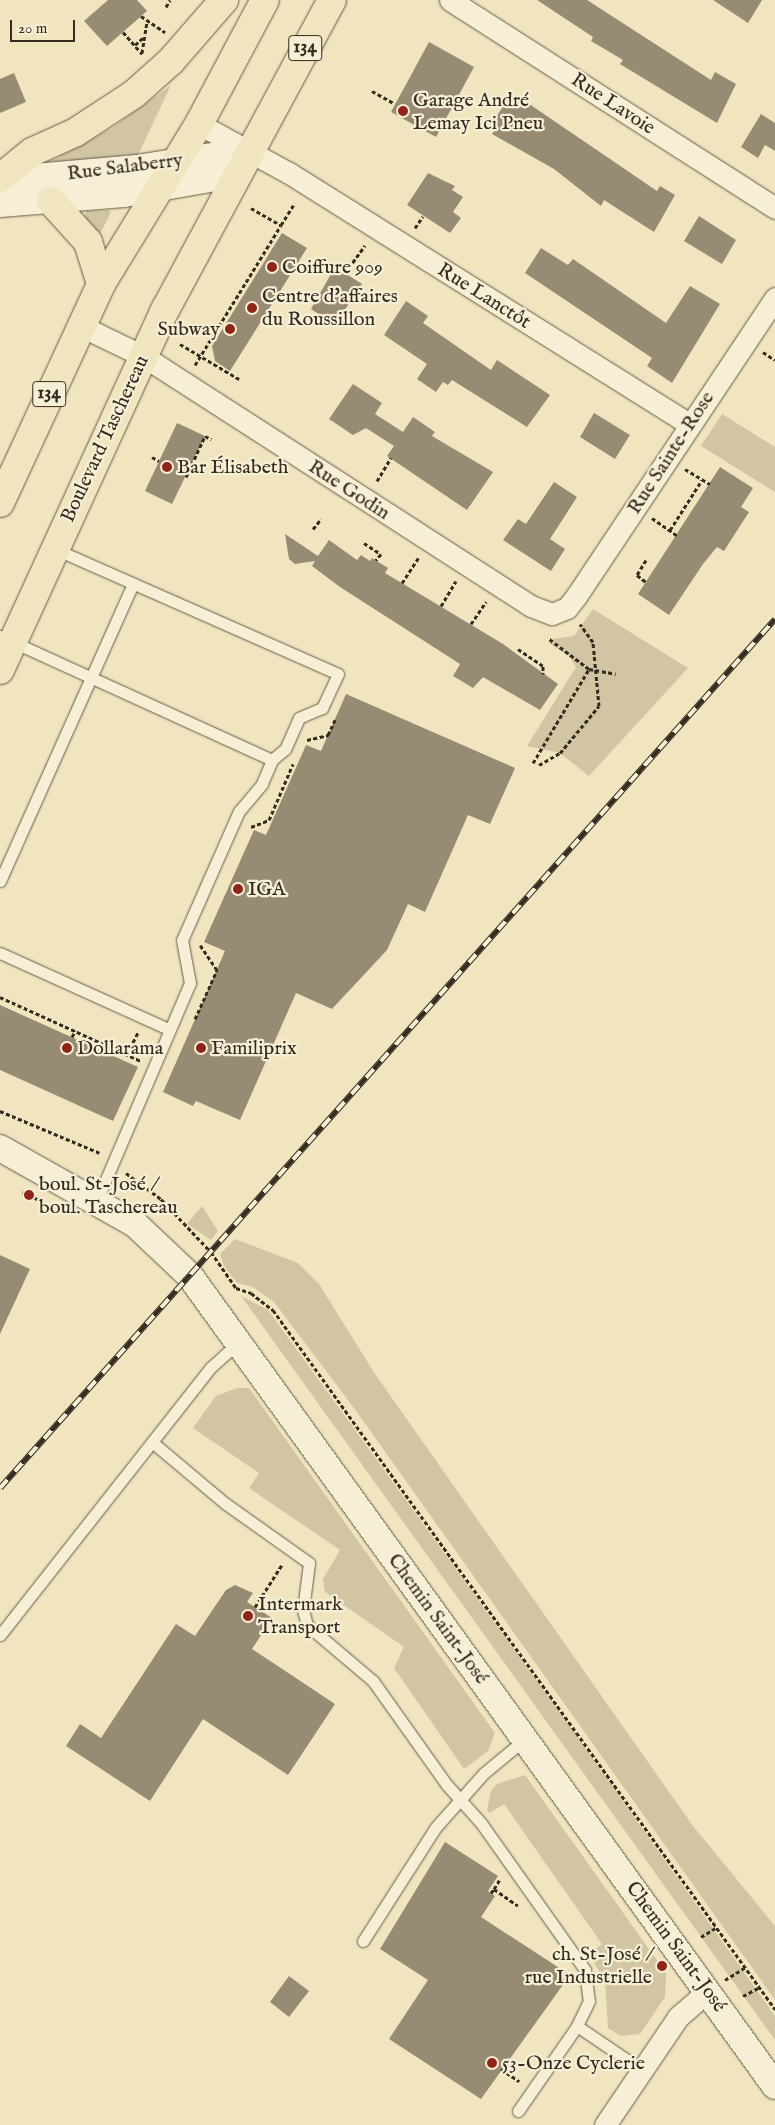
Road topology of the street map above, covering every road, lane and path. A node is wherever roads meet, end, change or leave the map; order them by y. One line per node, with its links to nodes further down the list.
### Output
1 (170, 0): 6 (path)
2 (224, 0): 20 (main road)
3 (332, 0): 18 (main road, Boulevard Taschereau / 134)
4 (450, 0): 26 (street, Rue Lavoie)
5 (261, 1): 17 (main road, 134)
6 (166, 6)
7 (141, 16): 8 (path)
8 (147, 22): 10 (path); 11 (path)
9 (123, 32): 12 (path)
10 (173, 35)
11 (145, 36): 12 (path); 13 (path)
12 (135, 45): 13 (path)
13 (142, 53): 14 (path)
14 (148, 60)
15 (372, 91): 16 (path)
16 (395, 104)
17 (199, 124): 18 (street, Rue Lanctôt); 19 (main road, 134)
18 (244, 162): 19 (street, Rue Salaberry); 21 (street, Rue Salaberry); 36 (main road, Boulevard Taschereau / 134); 40 (street, Rue Lanctôt)
19 (175, 163): 20 (street, Rue Salaberry); 21 (main road, 134)
20 (0, 179)
21 (160, 187): 23 (street, Rue Salaberry); 32 (main road, 134)
22 (298, 199): 28 (path)
23 (51, 201): 24 (street, Rue Salaberry); 32 (main road)
24 (0, 204)
25 (251, 208): 28 (path)
26 (775, 208)
27 (423, 216): 29 (path)
28 (281, 225): 37 (path)
29 (414, 230)
30 (366, 242): 31 (path)
31 (345, 273)
32 (101, 284): 34 (main road, 134)
33 (775, 298): 40 (street, Rue Sainte-Rose)
34 (81, 326): 36 (street, Rue Godin); 48 (main road, 134)
35 (180, 344): 37 (path)
36 (143, 356): 53 (main road, Boulevard Taschereau / 134); 63 (street, Rue Godin)
37 (200, 356): 38 (path); 39 (path)
38 (192, 369)
39 (239, 379)
40 (689, 424): 63 (street, Rue Sainte-Rose)
41 (211, 439): 45 (path)
42 (152, 457): 44 (path)
43 (392, 458): 47 (path)
44 (159, 461)
45 (186, 477)
46 (702, 480): 51 (path)
47 (374, 485)
48 (0, 503)
49 (321, 518): 50 (path)
50 (313, 530)
51 (670, 530)
52 (364, 543): 55 (path)
53 (55, 549): 60 (lane); 67 (main road, Boulevard Taschereau / 134)
54 (420, 556): 59 (path)
55 (376, 560)
56 (646, 560): 58 (path)
57 (457, 580): 62 (path)
58 (646, 582)
59 (402, 583)
60 (133, 584): 74 (lane); 78 (lane)
61 (488, 599): 64 (path)
62 (440, 606)
63 (567, 608)
64 (471, 624)
65 (582, 626): 70 (path)
66 (548, 638): 69 (path)
67 (6, 639): 71 (main road, Boulevard Taschereau / 134); 74 (lane)
68 (518, 649): 72 (path)
69 (589, 669): 70 (path); 79 (path)
70 (598, 669): 73 (path); 80 (path)
71 (0, 670)
72 (543, 674)
73 (616, 674)
74 (91, 677): 78 (lane); 82 (lane)
75 (337, 715): 76 (path)
76 (304, 741)
77 (296, 759): 81 (path)
78 (272, 760): 88 (lane)
79 (533, 762)
80 (539, 765)
81 (248, 833)
82 (0, 881)
83 (203, 934): 87 (path)
84 (0, 953): 86 (lane)
85 (0, 997): 89 (path)
86 (144, 1018): 88 (lane); 91 (path)
87 (194, 1022)
88 (168, 1029): 99 (lane)
89 (75, 1031): 90 (path); 91 (path)
90 (72, 1038)
91 (127, 1054): 92 (path)
92 (143, 1062)
93 (0, 1112): 95 (path)
94 (0, 1148): 98 (street, Chemin Saint-José)
95 (101, 1154)
96 (0, 1167): 98 (street, Chemin Saint-José)
97 (135, 1180): 109 (path)
98 (68, 1188): 99 (street, Chemin Saint-José)
99 (96, 1202): 100 (street, Chemin Saint-José)
100 (240, 1342): 101 (lane); 105 (street, Chemin Saint-José)
101 (152, 1442): 102 (lane); 104 (lane)
102 (291, 1550): 103 (path); 106 (lane)
103 (255, 1607)
104 (0, 1635)
105 (525, 1739): 106 (lane); 113 (street, Chemin Saint-José)
106 (462, 1803): 111 (lane); 116 (lane)
107 (501, 1878): 108 (path)
108 (521, 1908)
109 (717, 1927): 110 (path); 112 (path)
110 (701, 1937)
111 (363, 1941)
112 (760, 1987): 114 (path); 115 (path)
113 (708, 1991): 118 (street); 120 (street, Chemin Saint-José)
114 (743, 1996)
115 (775, 2009)
116 (577, 2026): 118 (lane); 121 (lane)
117 (501, 2069): 119 (path)
118 (642, 2070): 122 (street)
119 (508, 2074)
120 (775, 2086)
121 (518, 2111)
122 (605, 2125)

